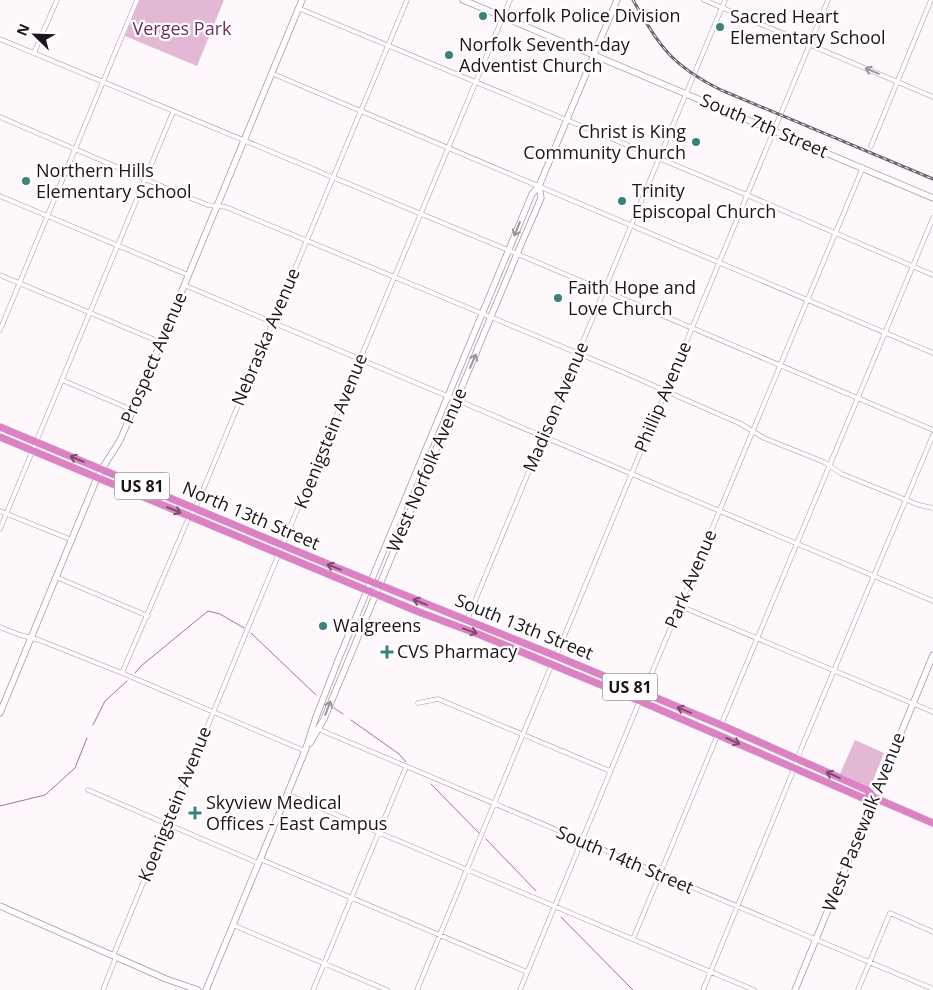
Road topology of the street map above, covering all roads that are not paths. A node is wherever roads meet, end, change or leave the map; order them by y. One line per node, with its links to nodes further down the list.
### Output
1 (58, 0): 18 (street)
2 (137, 0): 22 (street)
3 (302, 0): 13 (street, Prospect Avenue)
4 (407, 0): 17 (street, Nebraska Avenue)
5 (463, 0): 14 (street, South 7th Street)
6 (510, 0): 14 (street, Koenigstein Avenue)
7 (617, 0): 19 (street, West Norfolk Avenue)
8 (704, 0): 12 (street)
9 (725, 0): 12 (street, Madison Avenue)
10 (828, 0): 16 (street, Phillip Avenue)
11 (931, 0): 21 (street)
12 (722, 7): 16 (street); 24 (street, Madison Avenue)
13 (298, 8): 17 (street); 20 (street, Prospect Avenue)
14 (503, 16): 19 (street, South 7th Street); 23 (street, Koenigstein Avenue)
15 (0, 40): 18 (street)
16 (809, 45): 21 (street, one-way to 16); 30 (street, Phillip Avenue)
17 (388, 46): 23 (street); 27 (street, Nebraska Avenue)
18 (34, 54): 22 (street)
19 (594, 54): 24 (street, South 7th Street); 29 (street, West Norfolk Avenue)
20 (271, 73): 27 (street); 31 (street, Prospect Avenue)
21 (898, 82): 25 (street); 32 (street)
22 (103, 83): 26 (street); 33 (street)
23 (476, 83): 29 (street); 34 (street, Koenigstein Avenue)
24 (686, 93): 30 (street, South 7th Street); 35 (street, Madison Avenue)
25 (933, 97)
26 (173, 112): 31 (street); 37 (street)
27 (361, 112): 34 (street); 38 (street, Nebraska Avenue)
28 (0, 117): 33 (street)
29 (567, 120): 35 (street); 39 (street, West Norfolk Avenue)
30 (774, 130): 36 (street, South 7th Street); 40 (street, Phillip Avenue)
31 (243, 141): 38 (street); 43 (street, Prospect Avenue)
32 (870, 146)
33 (75, 149): 37 (street); 45 (street)
34 (448, 149): 39 (street); 44 (street, Koenigstein Avenue)
35 (658, 158): 40 (street); 47 (street, Madison Avenue)
36 (863, 167): 42 (street, South 7th Street); 48 (street, Park Avenue)
37 (145, 178): 43 (street); 50 (street)
38 (333, 178): 44 (street); 49 (street, Nebraska Avenue)
39 (539, 186): 47 (street); 51 (street, West Norfolk Avenue, one-way to 51); 52 (street, West Norfolk Avenue)
40 (747, 195): 48 (street); 53 (street, Phillip Avenue)
41 (0, 196): 45 (street)
42 (933, 198)
43 (217, 205): 49 (street); 55 (street, Prospect Avenue)
44 (421, 215): 51 (street); 58 (street, Koenigstein Avenue)
45 (47, 216): 50 (street); 59 (street)
46 (933, 218): 54 (street)
47 (631, 226): 53 (street); 61 (street, Madison Avenue)
48 (835, 232): 54 (street); 62 (street, Park Avenue)
49 (306, 241): 58 (street); 66 (street, Nebraska Avenue)
50 (118, 246): 55 (street); 63 (street)
51 (508, 250): 52 (street); 64 (street, West Norfolk Avenue)
52 (518, 254): 61 (street); 65 (street, West Norfolk Avenue)
53 (719, 262): 62 (street); 67 (street, Phillip Avenue)
54 (912, 266): 56 (street); 69 (street)
55 (188, 275): 60 (street, Prospect Avenue)
56 (933, 275)
57 (0, 276): 59 (street)
58 (394, 277): 64 (street); 73 (street, Koenigstein Avenue)
59 (20, 284): 63 (street); 68 (street)
60 (184, 286): 66 (street); 70 (street, Prospect Avenue)
61 (604, 291): 67 (street); 72 (street, Madison Avenue)
62 (806, 300): 69 (street); 74 (street, Park Avenue)
63 (90, 313): 70 (street); 75 (street)
64 (482, 314): 65 (street); 77 (street, West Norfolk Avenue)
65 (491, 317): 72 (street); 79 (street, West Norfolk Avenue, one-way to 65)
66 (273, 323): 73 (street); 95 (street, Nebraska Avenue)
67 (691, 328): 74 (street); 76 (street, Phillip Avenue)
68 (0, 330)
69 (885, 332): 71 (street); 78 (street)
70 (160, 342): 80 (street, Prospect Avenue)
71 (933, 353)
72 (578, 354): 76 (street); 85 (street, Madison Avenue)
73 (360, 359): 77 (street); 103 (street, Koenigstein Avenue)
74 (779, 366): 78 (street); 82 (street, Park Avenue)
75 (62, 380): 80 (street); 87 (street)
76 (666, 391): 82 (street); 91 (street, Phillip Avenue)
77 (448, 397): 79 (street); 107 (street, West Norfolk Avenue)
78 (856, 398): 83 (street); 89 (street)
79 (456, 400): 85 (street); 107 (street, West Norfolk Avenue)
80 (132, 410): 90 (street, Prospect Avenue)
81 (0, 427): 87 (highway, North 13th Street / US 81)
82 (752, 430): 89 (street); 97 (street, Park Avenue)
83 (933, 430)
84 (933, 435): 93 (street)
85 (544, 436): 91 (street); 113 (street, Madison Avenue)
86 (0, 437): 88 (highway, North 13th Street / US 81)
87 (37, 442): 88 (street); 90 (highway, North 13th Street / US 81, one-way to 87)
88 (33, 450): 92 (highway, North 13th Street / US 81); 98 (street)
89 (829, 465): 93 (street); 102 (street)
90 (101, 469): 92 (street, Prospect Avenue); 95 (highway, North 13th Street / US 81)
91 (631, 473): 97 (street); 118 (street, Phillip Avenue)
92 (97, 478): 99 (highway, North 13th Street / US 81, one-way to 99); 101 (street, Prospect Avenue)
93 (906, 500): 94 (street); 105 (street)
94 (933, 508)
95 (195, 509): 99 (street, Nebraska Avenue); 103 (highway, North 13th Street / US 81)
96 (0, 511): 98 (street)
97 (719, 511): 102 (street); 111 (street, Park Avenue)
98 (6, 514): 100 (street); 101 (street)
99 (189, 517): 104 (highway, North 13th Street / US 81); 112 (street, Nebraska Avenue)
100 (0, 529)
101 (72, 540): 106 (street, Prospect Avenue)
102 (797, 543): 105 (street); 116 (street)
103 (283, 546): 104 (street, Koenigstein Avenue); 107 (highway, North 13th Street / US 81, one-way to 103)
104 (280, 554): 108 (highway, North 13th Street / US 81); 126 (street, Koenigstein Avenue)
105 (874, 575): 110 (street); 120 (street)
106 (56, 577): 112 (street); 115 (street, Prospect Avenue)
107 (375, 584): 108 (street, West Norfolk Avenue); 109 (street, West Norfolk Avenue); 113 (highway, South 13th Street / US 81, one-way to 107)
108 (368, 590): 109 (highway, North 13th Street / US 81); 133 (street, West Norfolk Avenue)
109 (376, 594): 119 (highway, South 13th Street / US 81, one-way to 119); 130 (street, West Norfolk Avenue, one-way to 109)
110 (933, 601)
111 (680, 606): 116 (street); 122 (street, Park Avenue)
112 (148, 616): 121 (street, Nebraska Avenue)
113 (467, 620): 118 (highway, South 13th Street / US 81)
114 (0, 627): 115 (street)
115 (31, 638): 121 (street); 128 (street, Prospect Avenue)
116 (757, 638): 120 (street); 129 (street)
117 (933, 655): 125 (street, West Pasewalk Avenue)
118 (556, 656): 122 (highway, South 13th Street / US 81)
119 (552, 664): 123 (highway, South 13th Street / US 81); 131 (street)
120 (834, 671): 125 (street); 134 (street)
121 (122, 673): 126 (street)
122 (643, 693): 123 (street, Park Avenue); 129 (highway, South 13th Street / US 81, one-way to 122)
123 (640, 701): 132 (highway, South 13th Street / US 81); 137 (street, Park Avenue)
124 (418, 703): 131 (street)
125 (912, 703): 127 (street); 140 (street, West Pasewalk Avenue)
126 (213, 712): 133 (street); 143 (street, Koenigstein Avenue)
127 (933, 712)
128 (0, 713)
129 (721, 725): 134 (highway, South 13th Street / US 81)
130 (318, 729): 133 (street, West Norfolk Avenue); 135 (street, South 14th Street)
131 (523, 734): 137 (street); 141 (street)
132 (718, 734): 136 (highway, South 13th Street / US 81, one-way to 136); 148 (street)
133 (305, 751): 139 (street, West Norfolk Avenue)
134 (798, 759): 136 (street); 140 (highway, South 13th Street / US 81, one-way to 134)
135 (406, 767): 141 (street, South 14th Street); 144 (street)
136 (794, 769): 140 (highway, South 13th Street / US 81); 152 (street)
137 (610, 771): 145 (street, Park Avenue)
138 (88, 790): 143 (street)
139 (287, 794): 144 (street); 146 (street, West Norfolk Avenue)
140 (875, 798): 142 (highway, South 13th Street / US 81); 157 (street, West Pasewalk Avenue)
141 (494, 804): 145 (street, South 14th Street); 147 (street)
142 (933, 823)
143 (167, 824): 146 (street); 158 (street, Koenigstein Avenue)
144 (379, 832): 147 (street); 149 (street)
145 (582, 842): 148 (street, South 14th Street); 151 (street, Park Avenue)
146 (259, 861): 149 (street); 153 (street, West Norfolk Avenue)
147 (467, 870): 151 (street); 155 (street)
148 (660, 874): 152 (street, South 14th Street); 156 (street)
149 (351, 898): 155 (street); 159 (street)
150 (0, 906): 158 (street)
151 (554, 906): 156 (street); 161 (street, Park Avenue)
152 (738, 907): 157 (street, South 14th Street); 162 (street)
153 (233, 925): 159 (street); 166 (street, West Norfolk Avenue)
154 (933, 932): 160 (street)
155 (440, 935): 161 (street); 169 (street)
156 (633, 939): 162 (street)
157 (816, 940): 160 (street, South 14th Street); 173 (street, West Pasewalk Avenue)
158 (115, 957): 164 (street, Koenigstein Avenue); 165 (street)
159 (324, 963): 167 (street); 168 (street)
160 (870, 963): 163 (street, South 14th Street); 174 (street)
161 (527, 972): 170 (street, Park Avenue)
162 (710, 972): 171 (street); 172 (street)
163 (933, 989)
164 (103, 990)
165 (198, 990)
166 (206, 990)
167 (313, 990)
168 (387, 990)
169 (416, 990)
170 (520, 990)
171 (703, 990)
172 (754, 990)
173 (795, 990)
174 (858, 990)

